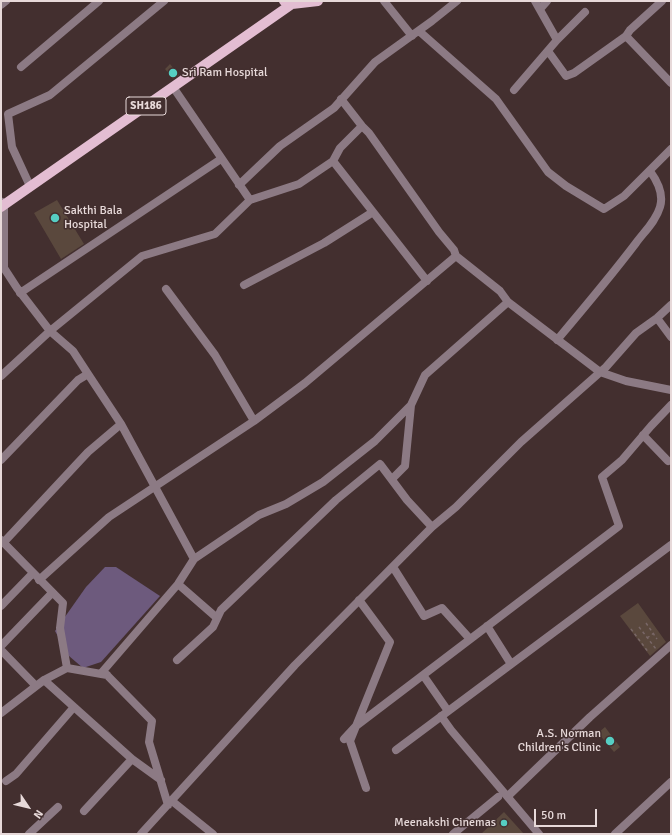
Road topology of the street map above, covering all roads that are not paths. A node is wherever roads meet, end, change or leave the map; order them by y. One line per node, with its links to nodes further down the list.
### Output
1 (6, 1): 11 (street)
2 (99, 1): 18 (street)
3 (164, 1): 29 (street)
4 (318, 1): 10 (main road)
5 (384, 1): 14 (street)
6 (456, 1): 14 (street)
7 (535, 1): 12 (street)
8 (547, 1): 12 (street)
9 (662, 1): 15 (street)
10 (288, 3): 20 (main road, SH186)
11 (1, 5)
12 (540, 9): 16 (street)
13 (585, 12): 16 (street)
14 (416, 33): 22 (street); 27 (street)
15 (626, 36): 17 (street); 19 (street)
16 (557, 40): 17 (street)
17 (548, 51): 21 (street)
18 (21, 67)
19 (671, 83)
20 (173, 87): 25 (street); 29 (main road, SH186)
21 (514, 90)
22 (341, 99): 23 (street); 28 (street)
23 (362, 126): 26 (street); 33 (street)
24 (671, 149): 27 (street)
25 (222, 159): 28 (street); 37 (street)
26 (333, 161): 30 (street); 32 (street)
27 (650, 171): 43 (street)
28 (239, 185): 30 (street)
29 (30, 186): 31 (main road, SH186)
30 (250, 200): 41 (street)
31 (2, 205): 37 (street)
32 (373, 212): 34 (street); 35 (street)
33 (456, 256): 34 (street); 38 (street)
34 (427, 281): 50 (street)
35 (244, 285)
36 (166, 289): 50 (street)
37 (20, 292): 41 (street)
38 (508, 302): 43 (street); 48 (street)
39 (671, 305): 40 (street)
40 (657, 318): 42 (street); 44 (street)
41 (50, 331): 45 (street); 46 (street)
42 (671, 337)
43 (557, 340): 44 (street)
44 (600, 372): 47 (street); 57 (street)
45 (88, 374): 51 (street); 53 (street)
46 (1, 376)
47 (671, 390)
48 (411, 405): 55 (street); 60 (street)
49 (671, 405): 52 (street)
50 (254, 421): 56 (street)
51 (120, 424): 56 (street); 58 (street)
52 (643, 435): 54 (street); 69 (street)
53 (1, 460)
54 (670, 460)
55 (392, 480): 57 (street); 68 (street)
56 (155, 488): 60 (street); 63 (street)
57 (432, 527): 61 (street)
58 (2, 541): 62 (street)
59 (671, 545): 75 (street)
60 (194, 559): 64 (street)
61 (393, 567): 66 (street); 70 (street)
62 (33, 573): 63 (street); 67 (street)
63 (39, 580): 65 (street)
64 (178, 584): 68 (street); 77 (street)
65 (52, 593): 72 (street); 76 (street)
66 (359, 600): 85 (street); 95 (street)
67 (1, 606)
68 (217, 618): 74 (street)
69 (487, 626): 70 (street); 75 (street)
70 (470, 639): 78 (street)
71 (671, 645): 93 (street)
72 (1, 646)
73 (1, 650): 80 (street)
74 (177, 660)
75 (511, 664): 82 (street)
76 (67, 668): 77 (street); 79 (street)
77 (107, 675): 90 (street)
78 (423, 675): 82 (street); 85 (street)
79 (44, 680): 80 (street); 81 (street)
80 (36, 686): 83 (street)
81 (74, 707): 88 (street); 89 (street)
82 (448, 710): 84 (street)
83 (1, 714)
84 (441, 716): 87 (street); 93 (street)
85 (356, 726): 86 (street); 92 (street)
86 (344, 739)
87 (396, 750)
88 (132, 759): 90 (street); 97 (street)
89 (6, 780)
90 (161, 780): 95 (street)
91 (671, 782): 103 (street)
92 (366, 788)
93 (508, 796): 102 (street)
94 (498, 797): 101 (street)
95 (170, 803): 98 (street); 100 (street)
96 (58, 807): 99 (street)
97 (84, 811)
98 (209, 833)
99 (29, 834)
100 (141, 834)
101 (453, 834)
102 (539, 834)
103 (615, 834)

